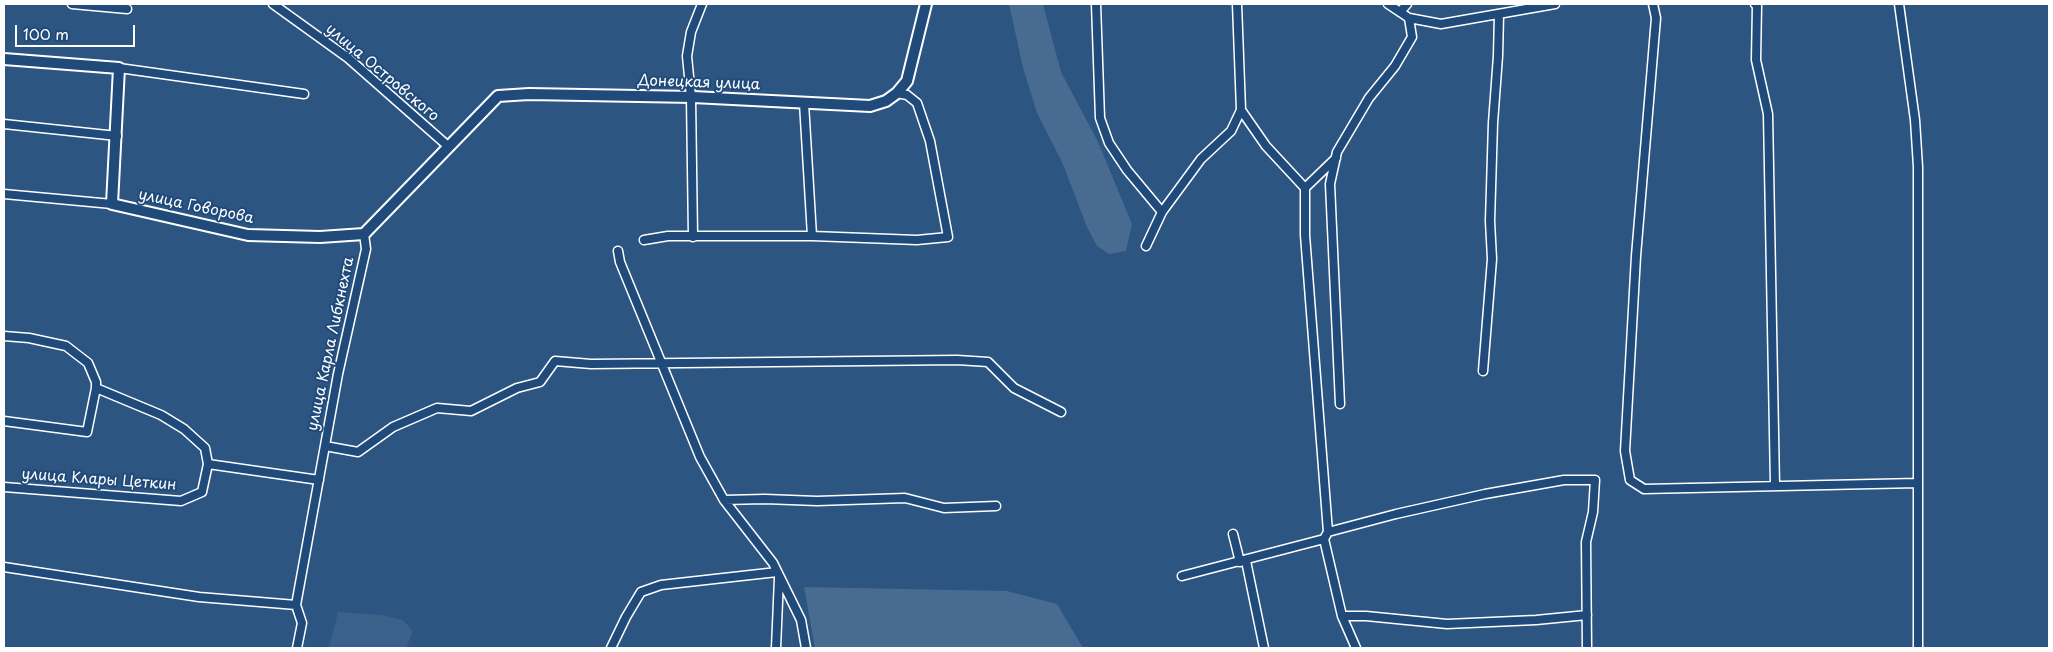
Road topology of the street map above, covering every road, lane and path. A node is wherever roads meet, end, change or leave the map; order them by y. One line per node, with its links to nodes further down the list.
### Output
1 (72, 4): 13 (street)
2 (272, 4): 26 (street, улица Островского)
3 (702, 4): 21 (street)
4 (926, 4): 20 (street)
5 (1096, 4): 31 (street)
6 (1237, 4): 23 (street)
7 (1388, 4): 14 (street)
8 (1407, 4): 14 (street)
9 (1555, 4): 15 (street)
10 (1653, 4): 49 (street)
11 (1755, 4): 49 (street)
12 (1899, 4): 48 (street)
13 (127, 9)
14 (1400, 12): 16 (street)
15 (1499, 15): 16 (street); 40 (street)
16 (1409, 18): 27 (street)
17 (4, 59): 18 (street)
18 (120, 68): 19 (street); 25 (street)
19 (304, 94)
20 (897, 94): 22 (street, Донецкая улица); 33 (street)
21 (691, 97): 22 (street, Донецкая улица); 26 (street, Донецкая улица); 34 (street)
22 (804, 102): 33 (street)
23 (1241, 110): 28 (street); 31 (street)
24 (4, 124): 25 (street)
25 (117, 136): 30 (street)
26 (449, 147): 32 (street)
27 (1336, 158): 28 (street); 42 (street)
28 (1305, 188): 54 (street)
29 (4, 194): 30 (street, улица Говорова)
30 (112, 204): 32 (street, улица Говорова)
31 (1162, 212): 36 (street)
32 (364, 234): 45 (street, улица Карла Либкнехта)
33 (812, 236): 34 (street)
34 (693, 237): 35 (street)
35 (644, 240)
36 (1146, 246)
37 (618, 251): 39 (street)
38 (4, 336): 41 (street)
39 (663, 364): 43 (street); 45 (street); 51 (street)
40 (1483, 371)
41 (96, 388): 44 (street); 46 (street)
42 (1340, 404)
43 (1061, 412)
44 (4, 421)
45 (325, 446): 47 (street, улица Карла Либкнехта)
46 (208, 464): 47 (street); 50 (street, улица Клары Цеткин)
47 (318, 480): 59 (street, улица Карла Либкнехта)
48 (1918, 483): 49 (street); 69 (street)
49 (1775, 486)
50 (4, 487)
51 (724, 500): 52 (street); 57 (street)
52 (996, 506)
53 (1233, 534): 55 (street)
54 (1326, 536): 55 (street); 60 (street); 61 (street)
55 (1243, 562): 58 (street); 66 (street)
56 (4, 567): 59 (street)
57 (778, 574): 63 (street); 64 (street); 65 (street)
58 (1182, 576)
59 (296, 605): 62 (street, улица Карла Либкнехта)
60 (1587, 615): 61 (street); 68 (street)
61 (1342, 616): 67 (street)
62 (297, 648)
63 (611, 648)
64 (776, 648)
65 (806, 648)
66 (1264, 648)
67 (1356, 648)
68 (1587, 648)
69 (1918, 648)

